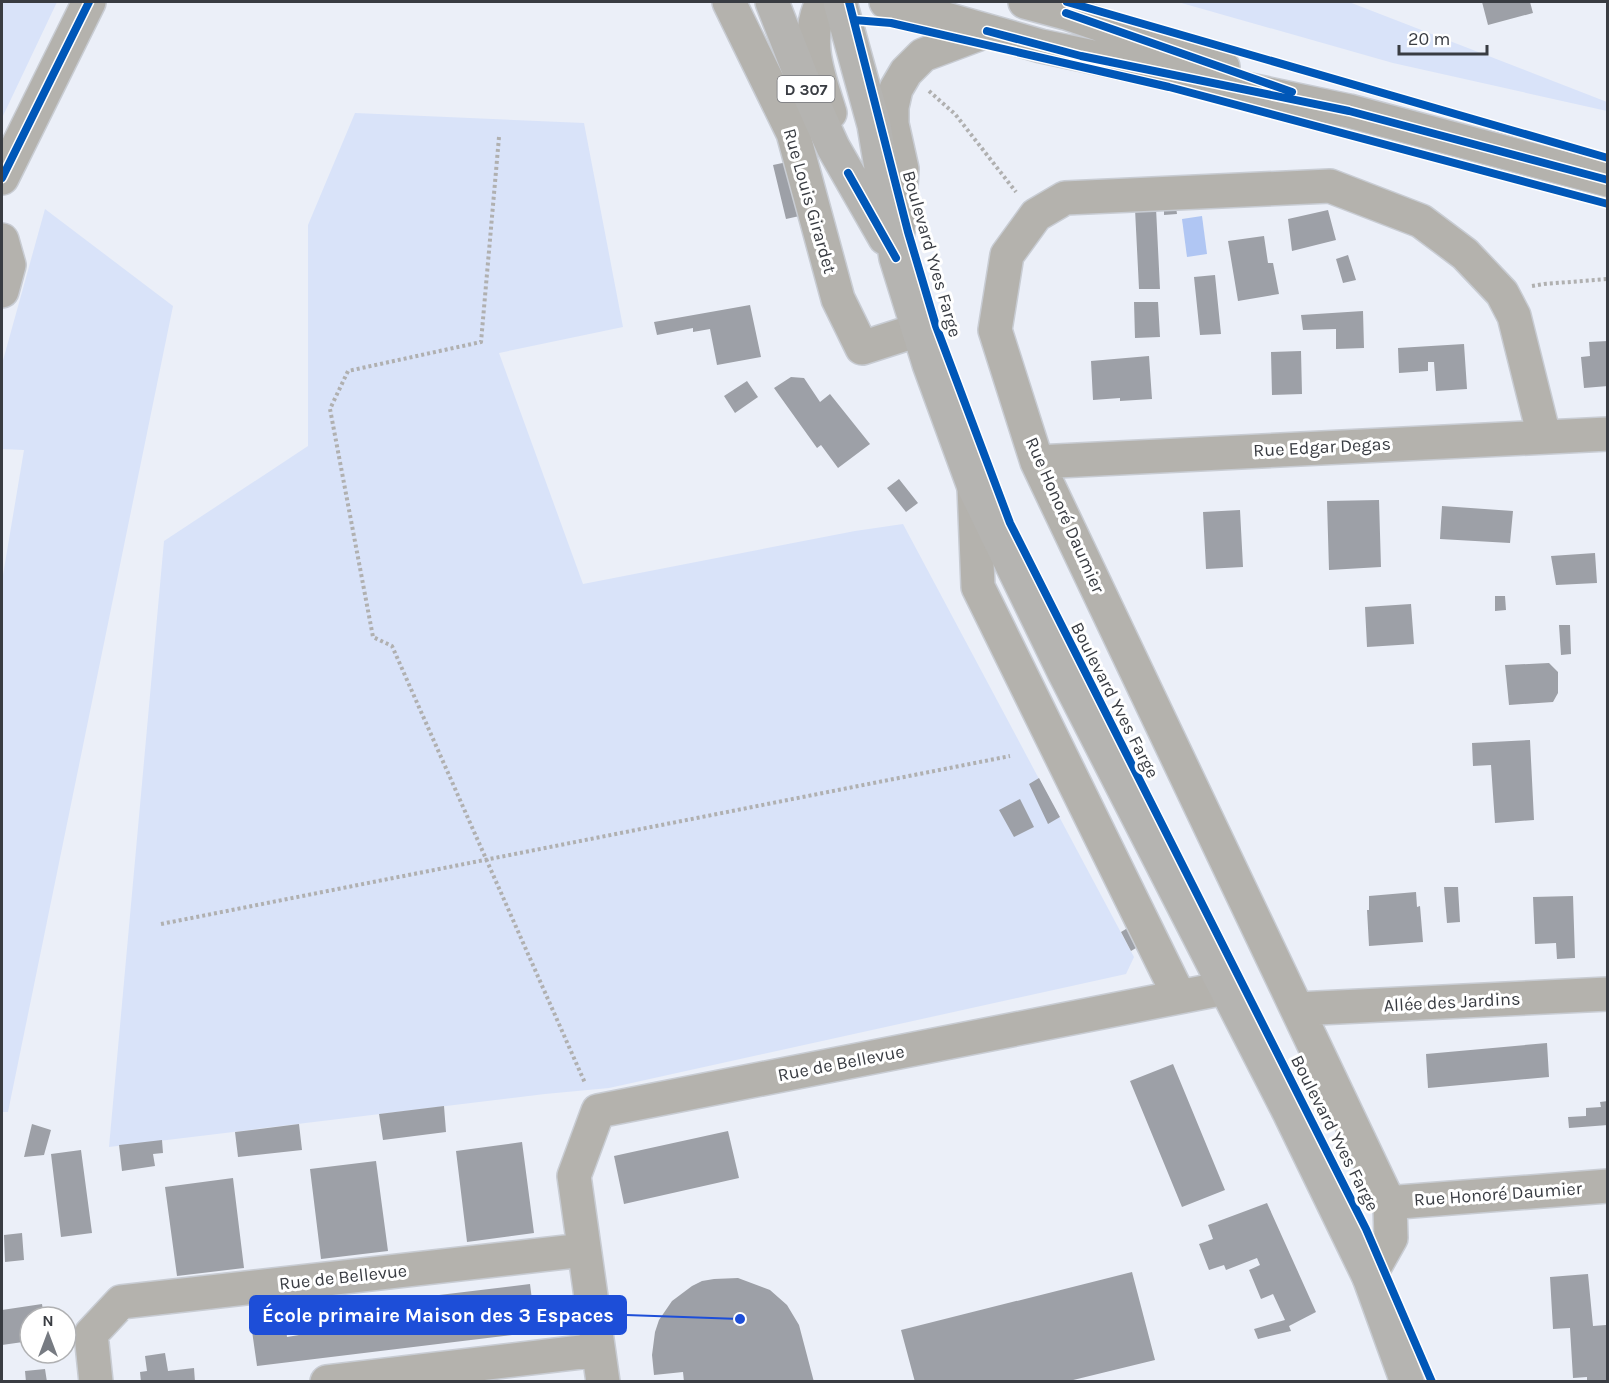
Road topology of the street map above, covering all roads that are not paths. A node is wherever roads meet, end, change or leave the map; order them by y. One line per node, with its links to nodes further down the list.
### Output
1 (89, 2): 12 (street)
2 (729, 2): 17 (street, Rue Louis Girardet)
3 (772, 2): 11 (main road, Boulevard Yves Farge / D 307)
4 (822, 2): 11 (street)
5 (840, 2): 15 (main road, Boulevard Yves Farge / D 307)
6 (886, 2): 9 (street)
7 (1025, 2): 8 (street)
8 (1052, 7): 10 (street)
9 (987, 31): 10 (street); 15 (street)
10 (1349, 111): 13 (street)
11 (848, 173): 15 (main road, Boulevard Yves Farge / D 307)
12 (2, 178)
13 (1608, 180)
14 (2, 240): 16 (street)
15 (896, 258): 17 (main road, Boulevard Yves Farge / D 307)
16 (2, 291)
17 (918, 330): 21 (main road, Boulevard Yves Farge / D 307)
18 (1608, 434): 19 (street, Rue Edgar Degas)
19 (1544, 436): 20 (street, Rue Edgar Degas); 20 (street, Rue Honoré Daumier)
20 (1037, 462): 25 (street, Rue Honoré Daumier)
21 (974, 487): 22 (main road, Boulevard Yves Farge / D 307); 24 (street)
22 (1225, 988): 24 (street, Rue de Bellevue); 29 (main road, Boulevard Yves Farge / D 307)
23 (1608, 994): 25 (street, Allée des Jardins)
24 (1179, 996): 28 (street, Rue de Bellevue)
25 (1297, 1009): 27 (street, Rue Honoré Daumier)
26 (1608, 1186): 27 (street, Rue Honoré Daumier)
27 (1390, 1205): 29 (street, Rue Honoré Daumier)
28 (584, 1250): 30 (street); 31 (street, Rue de Bellevue)
29 (1369, 1277): 34 (main road, Boulevard Yves Farge / D 307)
30 (598, 1350): 32 (street); 33 (street)
31 (96, 1382)
32 (327, 1382)
33 (603, 1382)
34 (1407, 1382)

